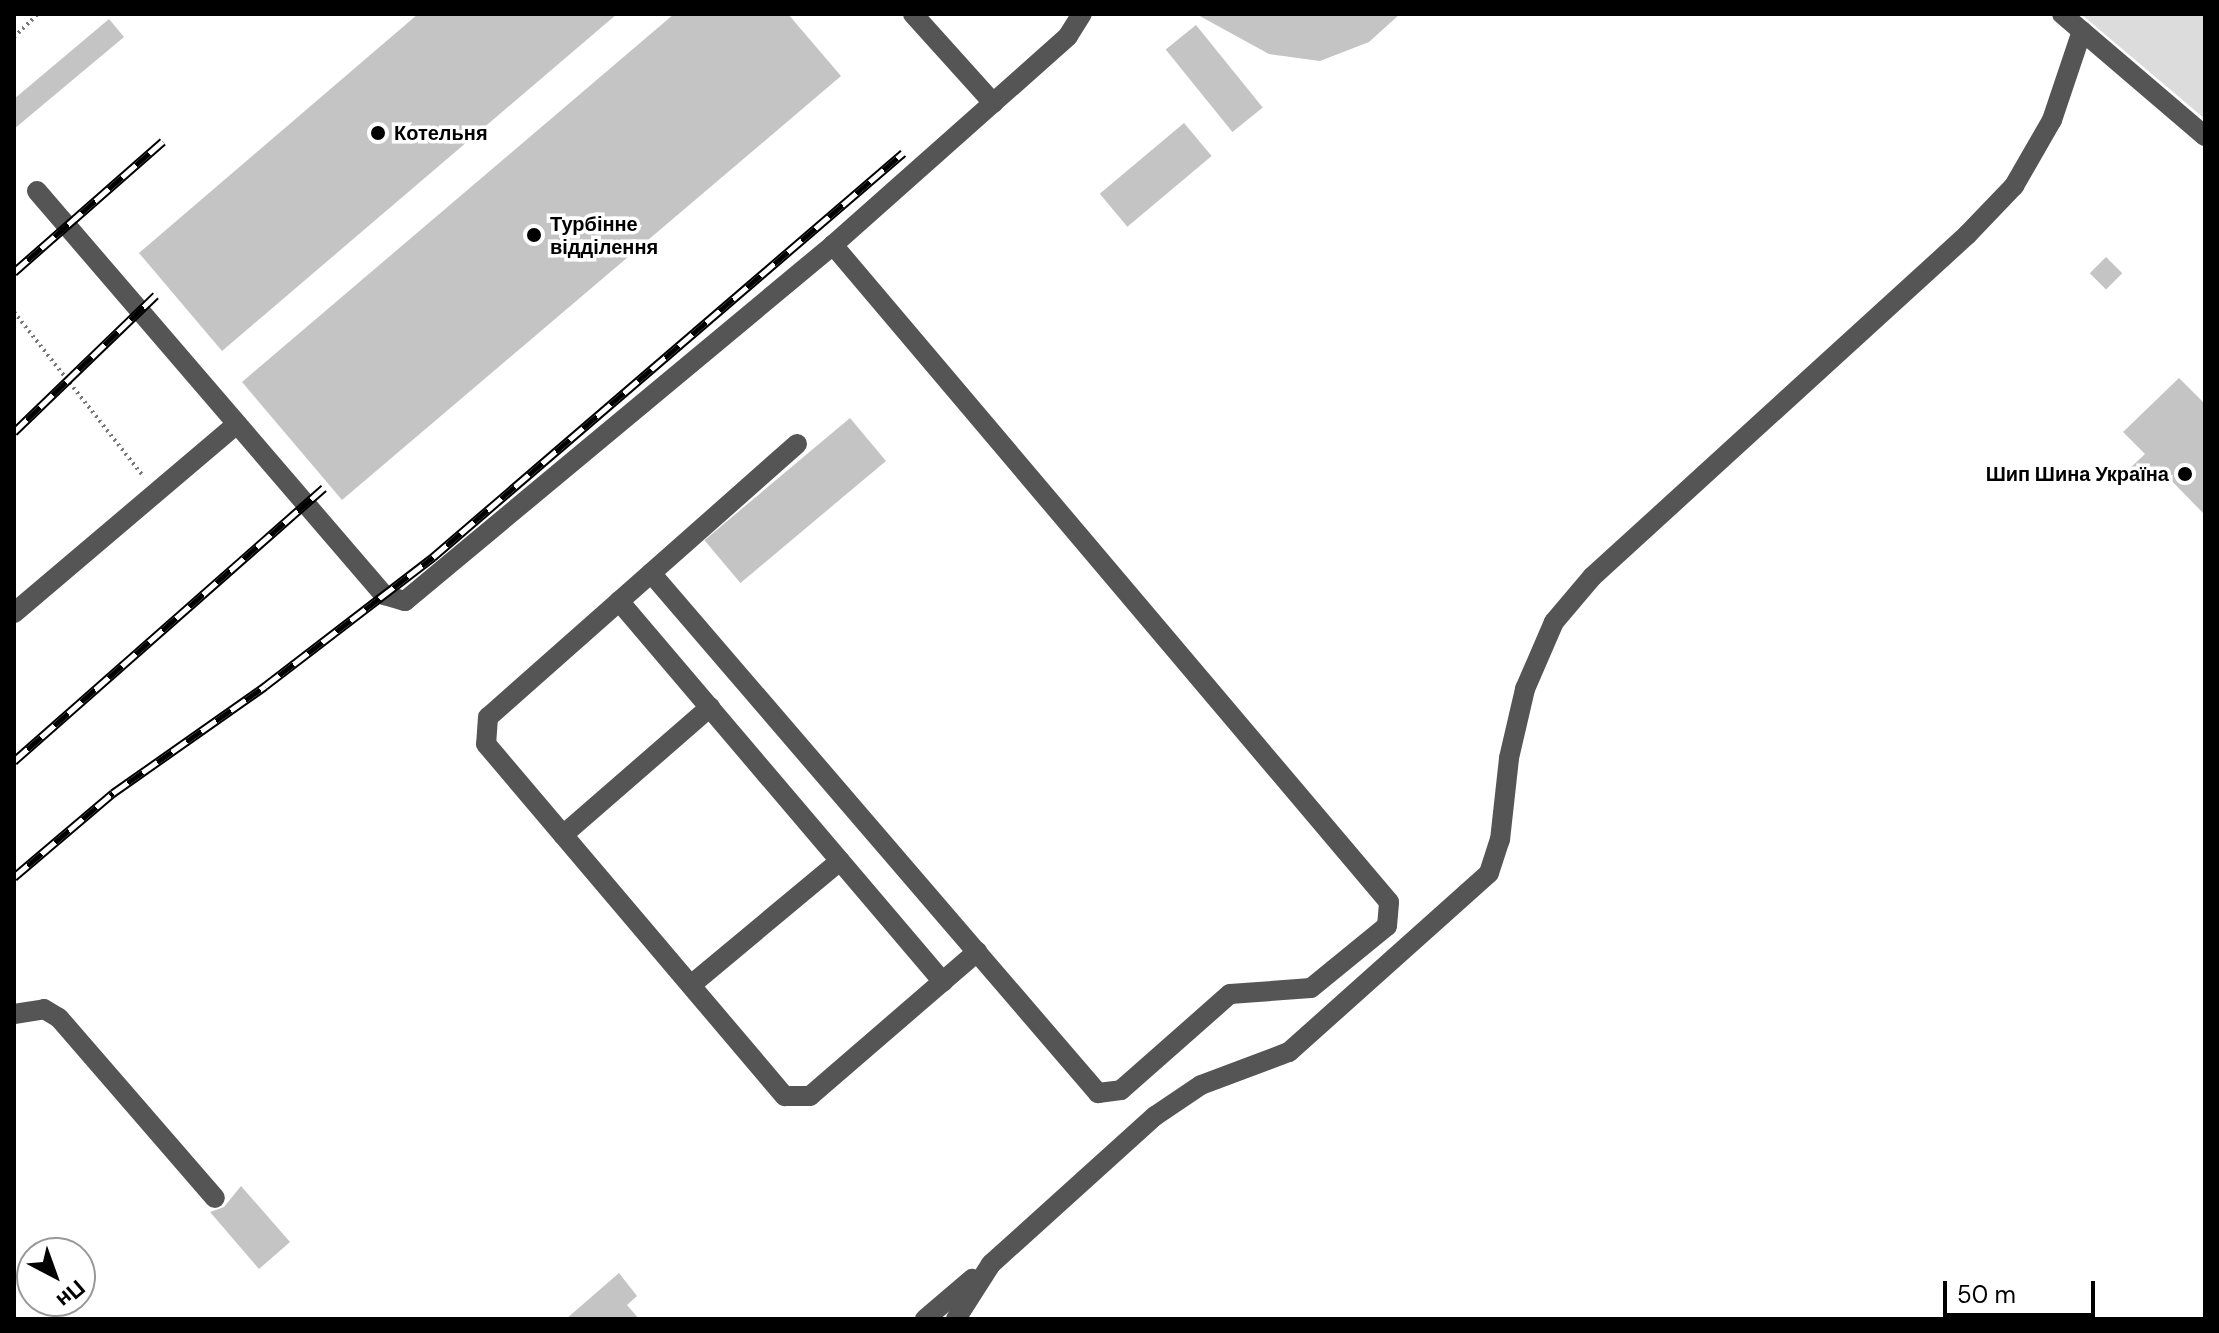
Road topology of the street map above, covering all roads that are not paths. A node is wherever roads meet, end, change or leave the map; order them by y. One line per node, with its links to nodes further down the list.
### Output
1 (913, 14): 5 (street)
2 (1082, 14): 5 (street)
3 (2062, 14): 4 (street)
4 (2082, 31): 6 (street); 22 (street)
5 (993, 103): 8 (street)
6 (2205, 136)
7 (37, 191): 9 (street)
8 (833, 245): 9 (street); 17 (street)
9 (237, 424): 13 (street)
10 (797, 444): 11 (street)
11 (651, 573): 12 (street); 17 (street)
12 (619, 601): 14 (street); 15 (street)
13 (14, 613)
14 (710, 707): 15 (street); 16 (street)
15 (563, 835): 19 (street)
16 (840, 861): 18 (street); 19 (street)
17 (977, 952): 18 (street)
18 (943, 982): 19 (street)
19 (691, 985)
20 (14, 1014): 21 (street)
21 (215, 1198)
22 (991, 1264): 23 (street); 24 (street)
23 (925, 1319)
24 (956, 1319)

